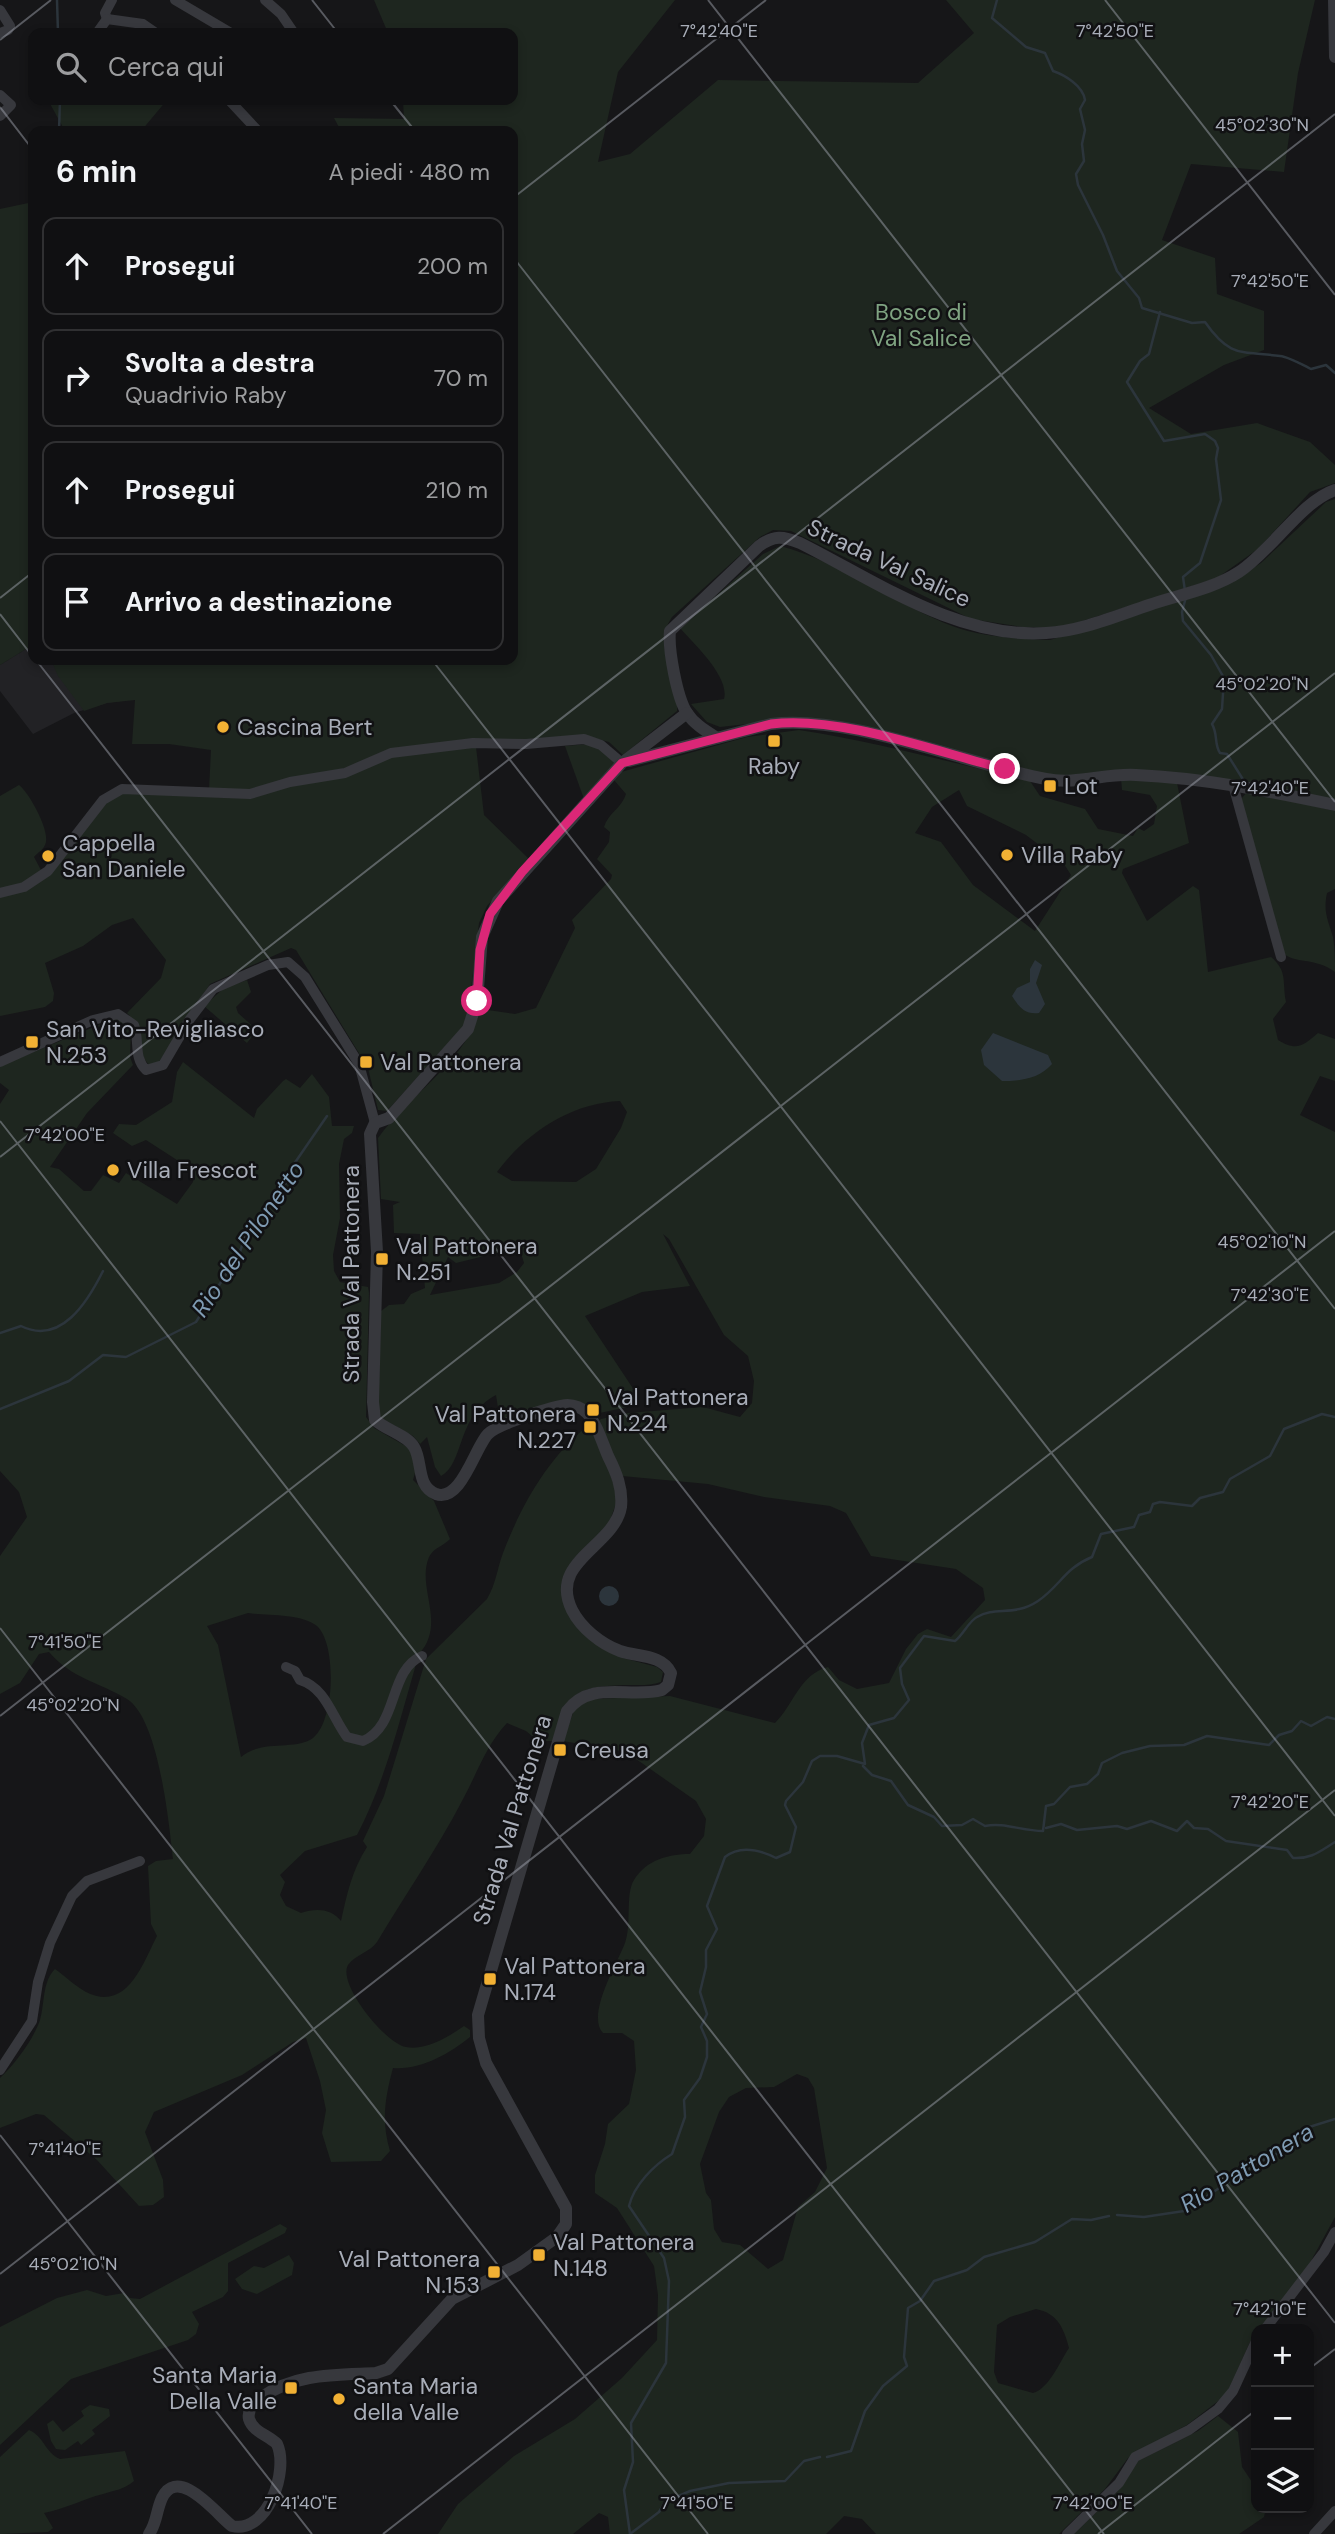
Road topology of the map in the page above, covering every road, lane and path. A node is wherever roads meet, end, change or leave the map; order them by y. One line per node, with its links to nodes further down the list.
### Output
1 (112, 0): 6 (street)
2 (175, 0): 9 (street)
3 (265, 0): 10 (street)
4 (1334, 0): 12 (street)
5 (0, 10): 11 (street)
6 (107, 19): 7 (street); 8 (street)
7 (101, 28)
8 (149, 28)
9 (223, 28)
10 (290, 28)
11 (0, 33)
12 (1335, 57)
13 (0, 94): 15 (street)
14 (234, 105): 16 (street)
15 (0, 116)
16 (253, 126)
17 (1335, 490): 18 (street, Strada Val Salice)
18 (687, 713): 19 (street); 20 (street)
19 (717, 738): 20 (street); 21 (street)
20 (622, 763): 23 (street); 26 (street)
21 (1233, 785): 22 (street); 24 (street)
22 (1335, 805)
23 (0, 892)
24 (1280, 957)
25 (0, 1062): 26 (street)
26 (375, 1123): 35 (street, Strada Val Pattonera)
27 (422, 1656): 28 (street)
28 (286, 1667)
29 (140, 1861): 30 (street)
30 (0, 2070)
31 (1335, 2232): 32 (street)
32 (1269, 2324)
33 (1251, 2352): 36 (street)
34 (1335, 2511): 37 (street)
35 (149, 2534)
36 (1067, 2534)
37 (1314, 2534)

